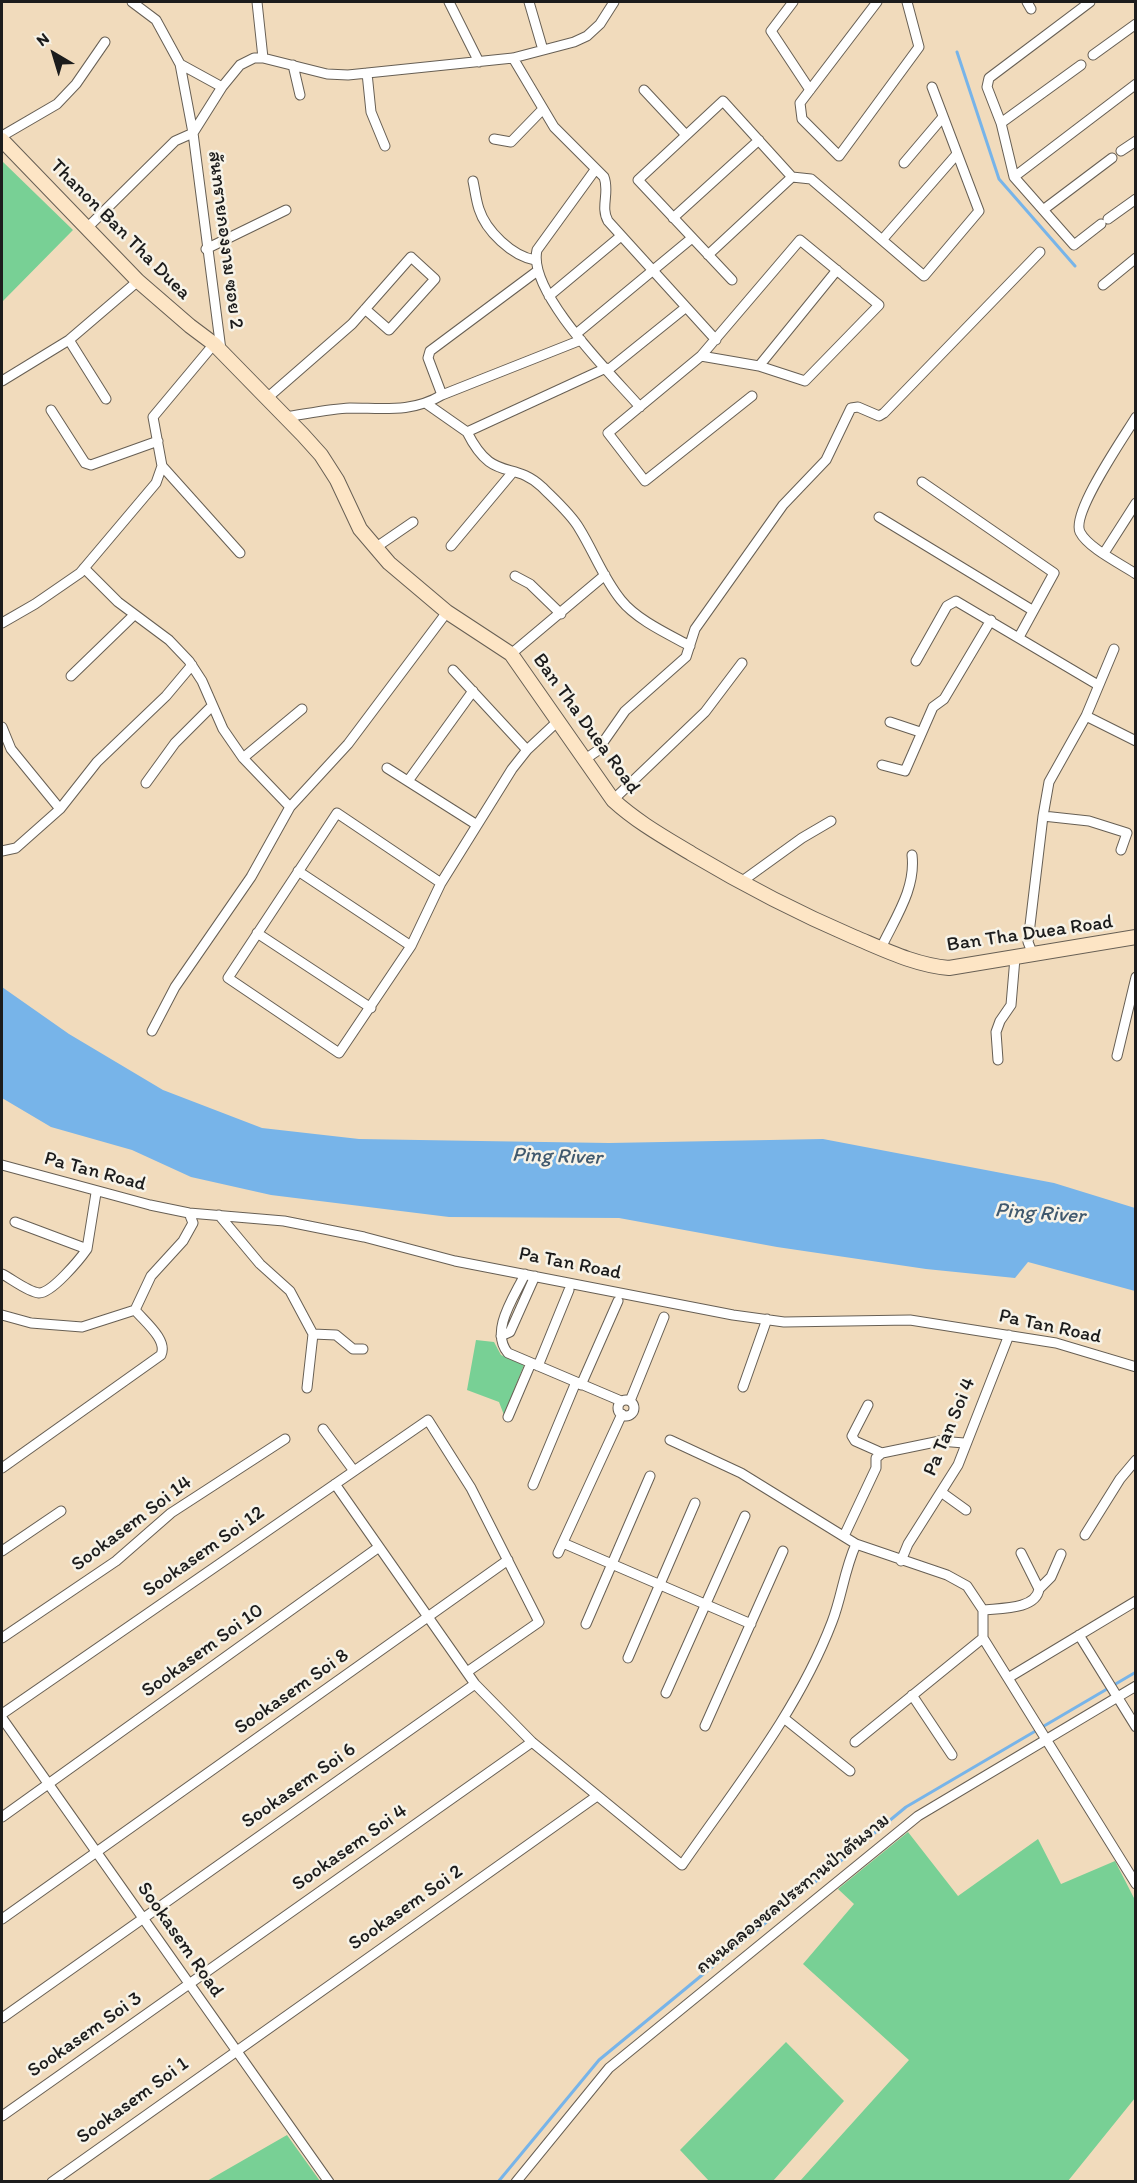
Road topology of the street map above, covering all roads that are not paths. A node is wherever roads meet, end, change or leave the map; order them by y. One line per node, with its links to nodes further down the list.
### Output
1 (132, 2): 17 (street)
2 (257, 2): 14 (street)
3 (449, 2): 16 (street)
4 (529, 2): 12 (street)
5 (614, 2): 12 (street)
6 (793, 2): 25 (street)
7 (877, 2): 25 (street)
8 (907, 2): 25 (street)
9 (1090, 2): 29 (street)
10 (1136, 24): 13 (street)
11 (105, 42): 32 (street)
12 (543, 50): 15 (street)
13 (1093, 55)
14 (263, 58): 18 (street); 22 (street)
15 (513, 58): 16 (street); 27 (street)
16 (479, 62): 20 (street)
17 (180, 64): 22 (street); 30 (street, สันทรายกองงาม ซอย 2)
18 (293, 65): 20 (street); 26 (street)
19 (1081, 65): 29 (street)
20 (367, 73): 36 (street)
21 (1136, 84): 43 (street)
22 (222, 87): 30 (street)
23 (932, 87): 28 (street)
24 (644, 90): 31 (street)
25 (810, 90)
26 (300, 95)
27 (543, 109): 33 (street); 41 (street)
28 (943, 117): 38 (street); 40 (street)
29 (1001, 123): 43 (street)
30 (193, 133): 49 (street); 53 (street, สันทรายกองงาม ซอย 2)
31 (686, 135): 34 (street); 48 (street)
32 (2, 138): 49 (street, Thanon Ban Tha Duea)
33 (494, 139)
34 (759, 140): 42 (street); 48 (street)
35 (1136, 141): 37 (street)
36 (385, 146)
37 (1121, 152)
38 (957, 154): 52 (street); 52 (street)
39 (1112, 158): 47 (street)
40 (904, 163)
41 (595, 170): 50 (street); 57 (street)
42 (792, 177): 52 (street); 55 (street)
43 (1014, 177): 47 (street)
44 (473, 181): 57 (street)
45 (1136, 199): 47 (street)
46 (286, 210): 53 (street)
47 (1043, 210)
48 (673, 218): 51 (street)
49 (88, 227): 62 (street, Thanon Ban Tha Duea)
50 (621, 236): 60 (street); 64 (street)
51 (692, 238): 55 (street); 60 (street)
52 (882, 240)
53 (206, 249): 70 (street, สันทรายกองงาม ซอย 2)
54 (1040, 252): 107 (street)
55 (708, 255): 61 (street)
56 (1136, 258): 63 (street)
57 (535, 260): 59 (street)
58 (837, 270): 69 (street); 72 (street); 72 (street)
59 (537, 272): 64 (street); 75 (street)
60 (653, 272): 65 (street); 67 (street)
61 (732, 280)
62 (138, 281): 68 (street); 70 (street, Thanon Ban Tha Duea)
63 (1103, 285)
64 (549, 296): 67 (street)
65 (685, 308): 69 (street); 73 (street)
66 (365, 309): 66 (street); 78 (street)
67 (579, 337): 73 (street); 75 (street)
68 (69, 340): 74 (street); 77 (street)
69 (716, 340): 71 (street)
70 (218, 348): 78 (street, Ban Tha Duea Road); 85 (street)
71 (701, 356): 72 (street); 80 (street)
72 (759, 366)
73 (607, 369): 80 (street); 84 (street)
74 (2, 381)
75 (442, 395): 79 (street)
76 (752, 396): 80 (street)
77 (106, 399)
78 (266, 399): 82 (street, Ban Tha Duea Road)
79 (427, 404): 82 (street); 84 (street)
80 (640, 407)
81 (51, 410): 85 (street)
82 (285, 417): 93 (street, Ban Tha Duea Road)
83 (1136, 417): 95 (street)
84 (467, 432): 87 (street)
85 (158, 441): 86 (street)
86 (162, 466): 94 (street); 96 (street)
87 (512, 473): 92 (street); 98 (street)
88 (922, 482): 100 (street)
89 (1136, 503): 95 (street)
90 (879, 517): 100 (street)
91 (413, 522): 93 (street)
92 (451, 546)
93 (375, 548): 101 (street, Ban Tha Duea Road)
94 (240, 553)
95 (1104, 553): 97 (street)
96 (84, 568): 103 (street); 105 (street)
97 (1136, 574)
98 (605, 575): 102 (street); 107 (street)
99 (514, 576): 102 (street)
100 (1032, 610): 106 (street)
101 (447, 612): 109 (street, Ban Tha Duea Road); 133 (street)
102 (561, 614): 109 (street)
103 (134, 615): 112 (street); 114 (street)
104 (991, 620): 106 (street); 110 (street); 123 (street)
105 (2, 623)
106 (1019, 638): 115 (street)
107 (690, 646): 127 (street)
108 (1114, 649): 115 (street)
109 (511, 654): 120 (street, Ban Tha Duea Road)
110 (916, 661)
111 (742, 663): 132 (street)
112 (192, 665): 117 (street); 134 (street)
113 (453, 670): 116 (street)
114 (70, 676)
115 (1098, 684): 119 (street)
116 (472, 691): 125 (street); 130 (street)
117 (212, 706): 126 (street); 131 (street)
118 (303, 709): 126 (street)
119 (1086, 716): 124 (street); 135 (street)
120 (558, 721): 125 (street); 127 (street, Ban Tha Duea Road)
121 (890, 722): 123 (street)
122 (2, 727): 134 (street)
123 (920, 732): 128 (street)
124 (1136, 741)
125 (527, 750): 137 (street)
126 (243, 758): 133 (street)
127 (584, 760): 132 (street, Ban Tha Duea Road)
128 (882, 765)
129 (387, 768): 130 (street)
130 (408, 781): 137 (street)
131 (146, 783)
132 (613, 800): 142 (street, Ban Tha Duea Road)
133 (290, 807): 152 (street)
134 (60, 809): 139 (street)
135 (1043, 816): 138 (street); 148 (street)
136 (831, 821): 142 (street)
137 (477, 825): 143 (street)
138 (1121, 850)
139 (2, 851)
140 (912, 855): 147 (street)
141 (298, 871): 143 (street); 144 (street); 146 (street)
142 (741, 882): 147 (street, Ban Tha Duea Road)
143 (441, 883): 146 (street)
144 (257, 933): 151 (street); 151 (street)
145 (1136, 937): 148 (street, Ban Tha Duea Road)
146 (411, 946): 151 (street)
147 (881, 948): 149 (street, Ban Tha Duea Road)
148 (1033, 955): 149 (street, Ban Tha Duea Road)
149 (1015, 957): 154 (street)
150 (1136, 977): 153 (street)
151 (371, 1008)
152 (152, 1030)
153 (1117, 1056)
154 (998, 1059)
155 (2, 1165): 156 (street, Pa Tan Road)
156 (96, 1192): 157 (street, Pa Tan Road); 160 (street)
157 (189, 1213): 158 (street, Pa Tan Road); 166 (street)
158 (219, 1215): 162 (street, Pa Tan Road); 170 (street)
159 (15, 1222): 160 (street)
160 (87, 1249): 161 (street)
161 (2, 1274)
162 (525, 1274): 163 (street, Pa Tan Road); 172 (street)
163 (535, 1275): 169 (street, Pa Tan Road); 172 (street)
164 (569, 1290): 174 (street)
165 (618, 1301): 176 (street)
166 (135, 1310): 167 (street); 188 (street)
167 (2, 1315)
168 (664, 1317): 179 (street)
169 (767, 1319): 171 (street, Pa Tan Road); 178 (street)
170 (313, 1334): 173 (street); 177 (street)
171 (1009, 1335): 175 (street, Pa Tan Road); 185 (street, Pa Tan Soi 4)
172 (501, 1336): 174 (street)
173 (363, 1349)
174 (534, 1365): 176 (street); 181 (street)
175 (1136, 1367)
176 (579, 1383): 179 (street); 192 (street)
177 (307, 1388)
178 (742, 1388)
179 (625, 1401): 200 (street)
180 (868, 1405): 186 (street)
181 (508, 1417)
182 (323, 1429): 189 (street)
183 (285, 1439): 220 (street, Sookasem Soi 14)
184 (670, 1440): 199 (street)
185 (964, 1443): 186 (street); 193 (street, Pa Tan Soi 4)
186 (882, 1453): 199 (street)
187 (1136, 1460): 198 (street)
188 (2, 1468)
189 (354, 1471): 191 (street, Sookasem Soi 12); 208 (street, Sookasem Soi 12)
190 (650, 1476): 210 (street)
191 (335, 1484): 202 (street); 230 (street, Sookasem Soi 12)
192 (533, 1485)
193 (941, 1492): 195 (street); 209 (street, Pa Tan Soi 4)
194 (695, 1503): 211 (street)
195 (966, 1510)
196 (61, 1511): 203 (street)
197 (745, 1516): 214 (street)
198 (1085, 1535)
199 (844, 1536): 201 (street)
200 (562, 1543): 206 (street); 210 (street)
201 (856, 1544): 209 (street); 231 (street)
202 (379, 1547): 216 (street); 239 (street, Sookasem Soi 10)
203 (2, 1551)
204 (783, 1551): 218 (street)
205 (1021, 1552): 212 (street)
206 (558, 1553)
207 (1061, 1554): 212 (street)
208 (508, 1560): 216 (street, Sookasem Soi 8); 223 (street)
209 (901, 1561): 215 (street)
210 (612, 1564): 211 (street); 217 (street)
211 (659, 1584): 214 (street); 222 (street)
212 (1039, 1589): 215 (street)
213 (1136, 1601): 219 (street)
214 (705, 1604): 218 (street); 227 (street)
215 (982, 1610): 221 (street)
216 (428, 1617): 223 (street); 242 (street, Sookasem Soi 8)
217 (586, 1624)
218 (751, 1624): 232 (street)
219 (1079, 1635): 224 (street); 229 (street)
220 (2, 1638)
221 (983, 1638): 224 (street); 228 (street)
222 (628, 1658)
223 (467, 1672): 225 (street)
224 (1008, 1678): 234 (street)
225 (475, 1684): 235 (street); 246 (street, Sookasem Soi 6)
226 (1136, 1686): 229 (street, ถนนคลองชลประทานป่าตันงาม)
227 (666, 1693)
228 (912, 1695): 236 (street); 237 (street)
229 (1118, 1697): 233 (street); 234 (street, ถนนคลองชลประทานป่าตันงาม)
230 (2, 1716): 239 (street, Sookasem Road)
231 (785, 1719): 238 (street); 240 (street)
232 (705, 1726)
233 (1136, 1726)
234 (1046, 1738): 243 (street); 253 (street, ถนนคลองชลประทานป่าตันงาม)
235 (532, 1742): 240 (street); 247 (street, Sookasem Soi 4)
236 (855, 1742)
237 (952, 1755)
238 (850, 1771)
239 (48, 1784): 241 (street, Sookasem Soi 10); 242 (street, Sookasem Road)
240 (597, 1796): 249 (street, Sookasem Soi 2)
241 (2, 1817)
242 (96, 1852): 245 (street, Sookasem Soi 8); 246 (street, Sookasem Road)
243 (1132, 1871): 244 (street)
244 (1136, 1884)
245 (2, 1919)
246 (143, 1919): 247 (street, Sookasem Road); 248 (street, Sookasem Soi 6)
247 (189, 1983): 249 (street, Sookasem Road); 250 (street, Sookasem Soi 3)
248 (2, 2018)
249 (236, 2050): 251 (street, Sookasem Soi 1); 252 (street, Sookasem Road)
250 (2, 2116)
251 (52, 2181)
252 (330, 2181)
253 (516, 2181)

